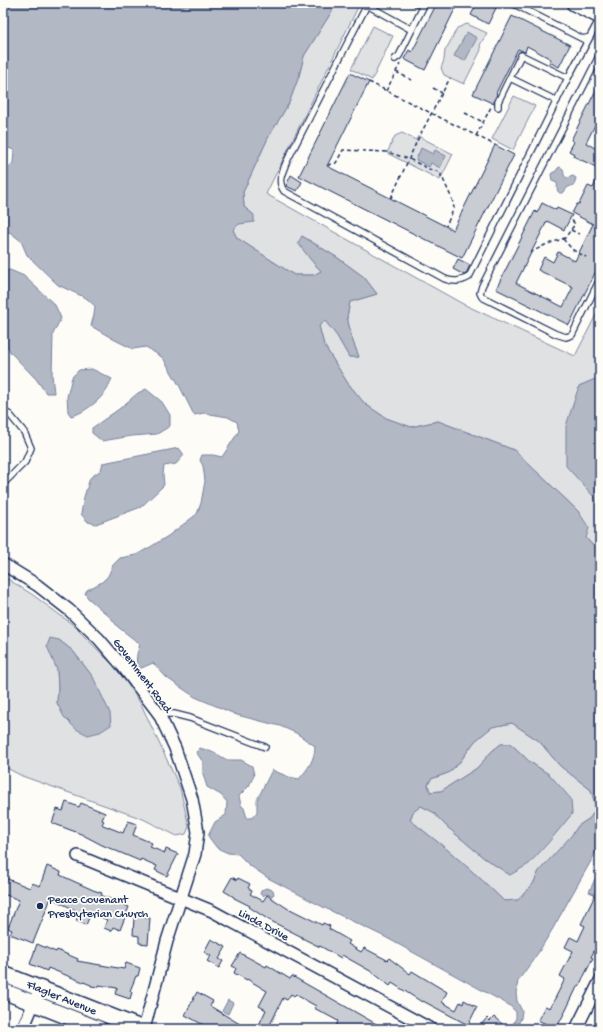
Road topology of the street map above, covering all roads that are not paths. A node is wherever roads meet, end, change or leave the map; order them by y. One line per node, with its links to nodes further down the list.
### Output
1 (416, 3): 6 (lane)
2 (512, 3): 7 (lane)
3 (574, 3): 5 (main road)
4 (367, 4): 6 (lane); 12 (lane)
5 (600, 17): 7 (lane)
6 (412, 30): 9 (lane)
7 (590, 37): 11 (lane)
8 (600, 54): 14 (lane)
9 (397, 58)
10 (510, 78): 11 (lane); 12 (lane); 13 (lane)
11 (568, 78): 12 (lane)
12 (557, 101)
13 (498, 107)
14 (600, 279)
15 (3, 411): 16 (lane)
16 (3, 484)
17 (3, 564): 18 (street, Government Road)
18 (159, 714): 19 (lane); 21 (street, Government Road)
19 (265, 747)
20 (78, 856): 21 (street, Linda Drive)
21 (181, 898): 29 (street, Government Road); 30 (street, Linda Drive)
22 (3, 974): 24 (main road, Flagler Avenue)
23 (600, 981): 31 (street)
24 (40, 988): 26 (street); 29 (main road, Flagler Avenue)
25 (3, 991): 26 (main road, Flagler Avenue)
26 (34, 1003): 27 (street); 28 (main road, Flagler Avenue)
27 (23, 1029)
28 (99, 1029)
29 (143, 1029)
30 (431, 1029)
31 (576, 1029)

